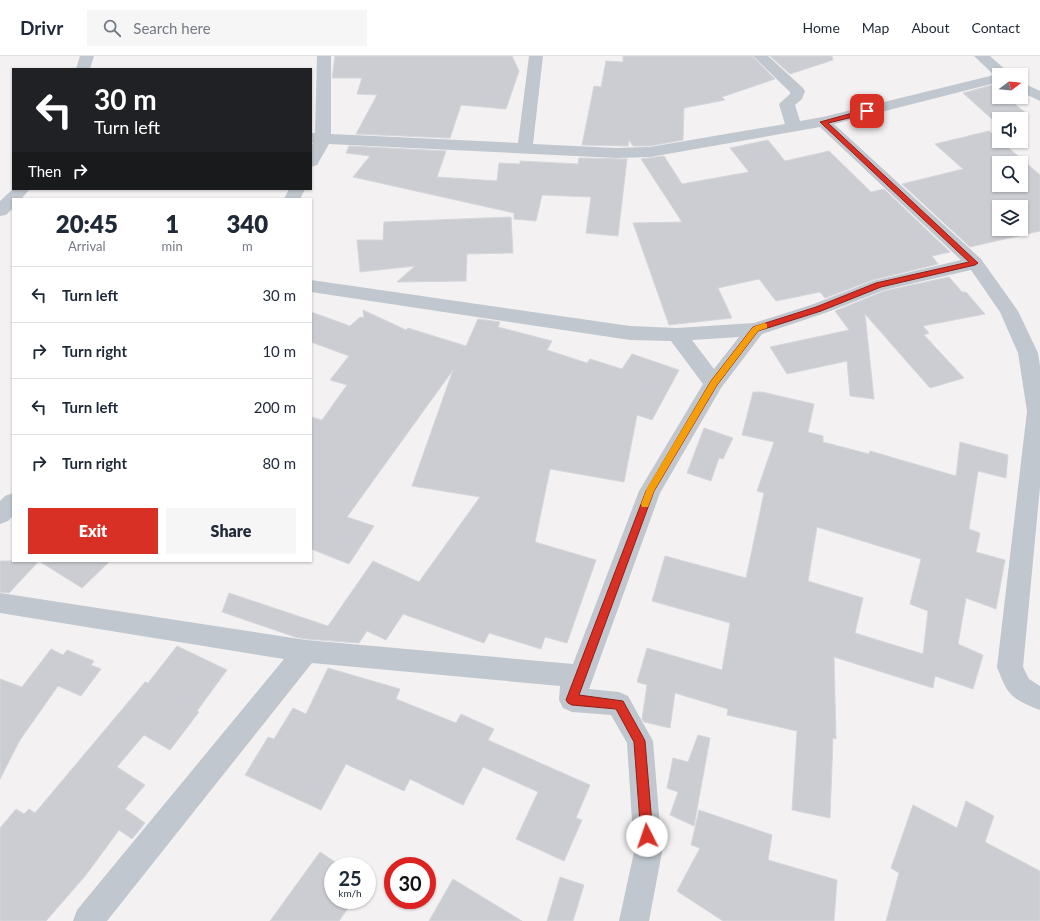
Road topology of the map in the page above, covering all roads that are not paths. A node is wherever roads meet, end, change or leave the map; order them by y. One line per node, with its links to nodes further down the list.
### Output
1 (87, 56): 6 (street)
2 (324, 56): 13 (street)
3 (536, 56): 14 (street)
4 (760, 56): 12 (street)
5 (981, 56): 7 (street)
6 (83, 68)
7 (995, 68)
8 (992, 80): 11 (street)
9 (1028, 90): 10 (street)
10 (1040, 97)
11 (824, 122): 12 (street); 20 (street)
12 (794, 127): 14 (street)
13 (317, 139): 14 (street); 15 (street)
14 (525, 149)
15 (312, 158)
16 (21, 190): 17 (street)
17 (13, 198)
18 (12, 199): 19 (street)
19 (0, 211)
20 (975, 263): 22 (street); 29 (street)
21 (312, 286): 23 (street)
22 (756, 329): 23 (street); 24 (street)
23 (677, 335): 24 (street)
24 (714, 383): 30 (street)
25 (12, 503): 26 (street)
26 (0, 515)
27 (0, 603): 28 (street)
28 (306, 651): 30 (street); 31 (street)
29 (1040, 698)
30 (572, 700): 32 (street)
31 (88, 921)
32 (634, 921)

